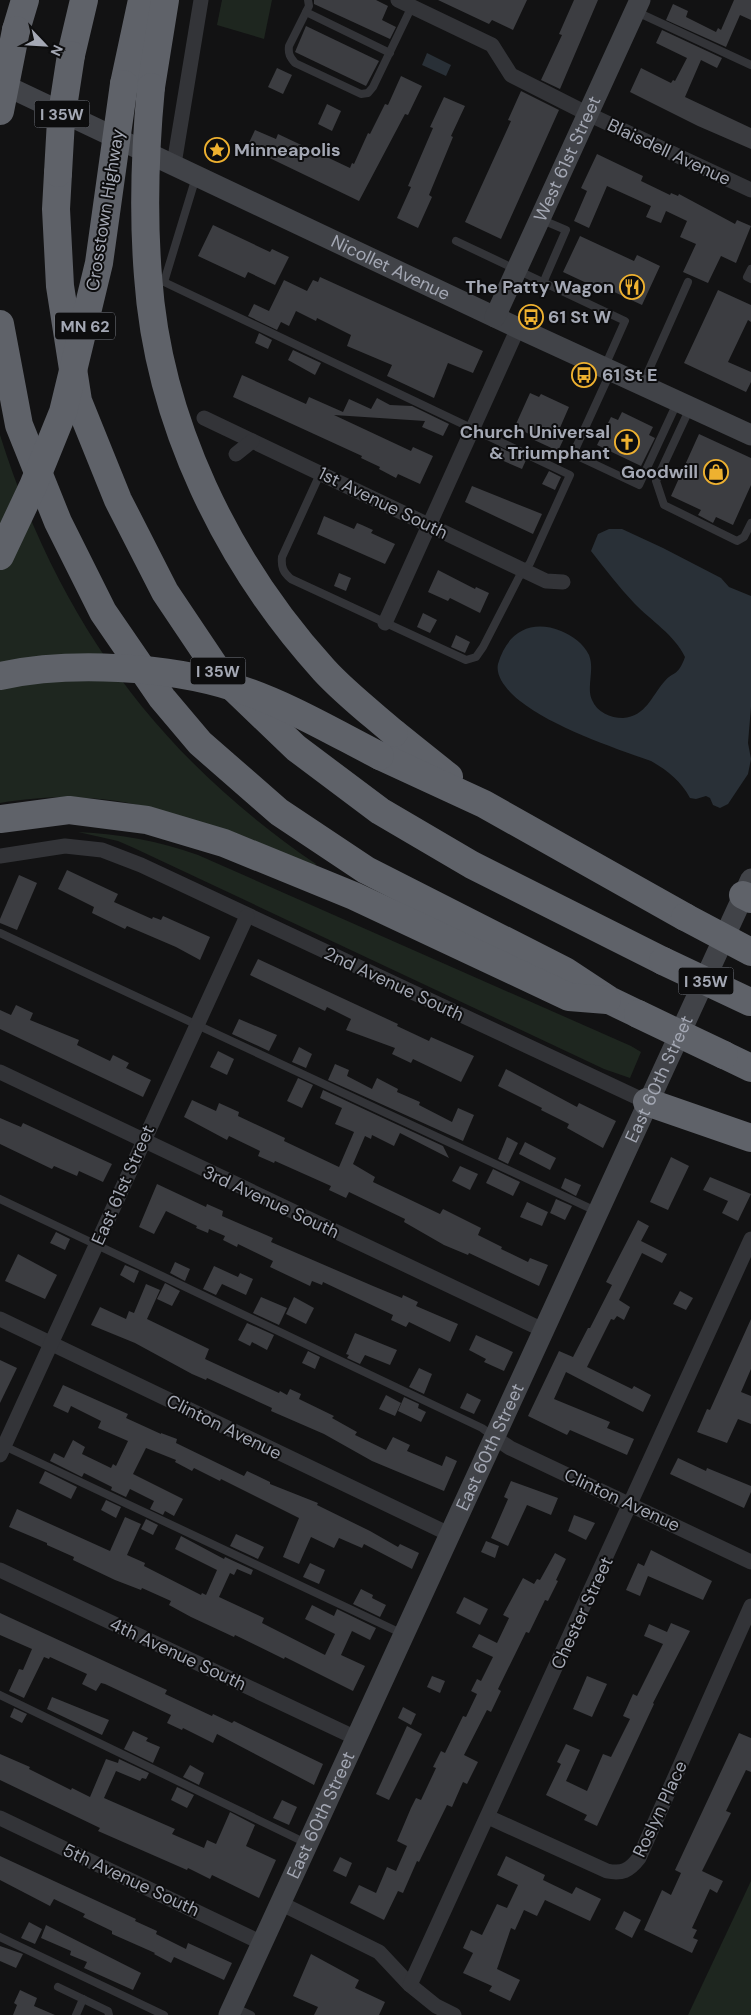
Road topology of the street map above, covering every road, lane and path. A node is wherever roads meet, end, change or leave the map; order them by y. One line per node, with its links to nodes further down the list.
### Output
1 (25, 0): 13 (highway, bridge)
2 (84, 0): 53 (highway, I 35W, bridge)
3 (142, 0): 40 (highway, Crosstown Highway / MN 62, bridge)
4 (165, 0): 45 (highway, bridge)
5 (201, 0): 15 (street)
6 (308, 0): 9 (lane)
7 (405, 3): 10 (lane); 14 (street, Blaisdell Avenue)
8 (638, 6): 11 (lane); 14 (street, West 61st Street)
9 (306, 12): 10 (lane); 10 (lane)
10 (390, 53)
11 (751, 65)
12 (0, 83): 15 (street, Nicollet Avenue)
13 (0, 111)
14 (588, 114): 17 (street, Blaisdell Avenue); 18 (street, West 61st Street)
15 (174, 164): 16 (street, Nicollet Avenue)
16 (197, 175): 25 (street, Nicollet Avenue); 32 (lane)
17 (751, 190)
18 (540, 219): 21 (street, West 61st Street); 24 (lane)
19 (456, 241): 21 (lane)
20 (751, 269): 22 (lane)
21 (516, 271): 24 (lane); 25 (street, West 61st Street)
22 (751, 279)
23 (688, 282): 29 (lane)
24 (543, 283): 28 (lane)
25 (495, 317): 27 (street, Nicollet Avenue)
26 (0, 324): 52 (highway)
27 (518, 328): 28 (street, Nicollet Avenue); 32 (street)
28 (608, 369): 29 (street, Nicollet Avenue); 30 (lane)
29 (642, 385): 30 (street, Nicollet Avenue)
30 (684, 404): 33 (street, Nicollet Avenue); 39 (lane)
31 (204, 418): 34 (street, 1st Avenue South)
32 (472, 428): 38 (street); 41 (lane)
33 (751, 435)
34 (252, 441): 35 (street); 36 (street, 1st Avenue South)
35 (236, 454)
36 (320, 474): 38 (street, 1st Avenue South); 43 (lane)
37 (751, 523): 39 (lane)
38 (428, 525): 41 (street, 1st Avenue South); 43 (street)
39 (748, 538)
40 (0, 556)
41 (524, 570): 42 (street, 1st Avenue South); 43 (lane)
42 (563, 582)
43 (385, 623)
44 (0, 676): 45 (highway, bridge)
45 (484, 804): 51 (highway, bridge)
46 (0, 819): 52 (highway)
47 (0, 856): 49 (street, 2nd Avenue South)
48 (748, 891): 57 (street, East 60th Street)
49 (247, 916): 54 (street, East 61st Street); 57 (street, 2nd Avenue South)
50 (0, 934): 54 (lane)
51 (751, 952)
52 (609, 1000): 55 (highway, bridge)
53 (750, 1002)
54 (195, 1026): 59 (street, East 61st Street); 61 (lane)
55 (751, 1068)
56 (0, 1072): 59 (street, 3rd Avenue South)
57 (647, 1102): 58 (highway); 61 (street, East 60th Street)
58 (751, 1138)
59 (143, 1141): 63 (street, East 61st Street); 65 (street, 3rd Avenue South)
60 (0, 1199): 63 (lane)
61 (597, 1212): 65 (street, East 60th Street)
62 (751, 1239): 69 (street, Chester Street)
63 (96, 1244): 66 (street, East 61st Street); 67 (lane)
64 (0, 1319): 66 (street, Clinton Avenue)
65 (543, 1330): 67 (street, East 60th Street)
66 (51, 1344): 68 (street, East 61st Street); 70 (street, Clinton Avenue)
67 (494, 1437): 69 (street, Clinton Avenue); 70 (street, East 60th Street)
68 (1, 1448): 74 (lane)
69 (632, 1504): 71 (street, Clinton Avenue); 77 (street, Chester Street)
70 (449, 1534): 74 (street, East 60th Street)
71 (751, 1562)
72 (0, 1570): 76 (street, 4th Avenue South)
73 (751, 1606): 77 (street, Roslyn Place)
74 (404, 1634): 76 (street, East 60th Street)
75 (0, 1696): 79 (lane)
76 (356, 1738): 79 (street, East 60th Street)
77 (488, 1817): 83 (street, Chester Street)
78 (0, 1818): 82 (street, 5th Avenue South)
79 (307, 1844): 80 (street, East 60th Street)
80 (280, 1903): 82 (street, East 60th Street); 83 (street)
81 (0, 1937): 89 (lane)
82 (262, 1942): 86 (street, East 60th Street)
83 (410, 1986): 90 (street)
84 (58, 1987): 85 (lane)
85 (83, 1999): 87 (lane); 88 (lane)
86 (237, 2012)
87 (76, 2015)
88 (110, 2015)
89 (164, 2015)
90 (454, 2015)

